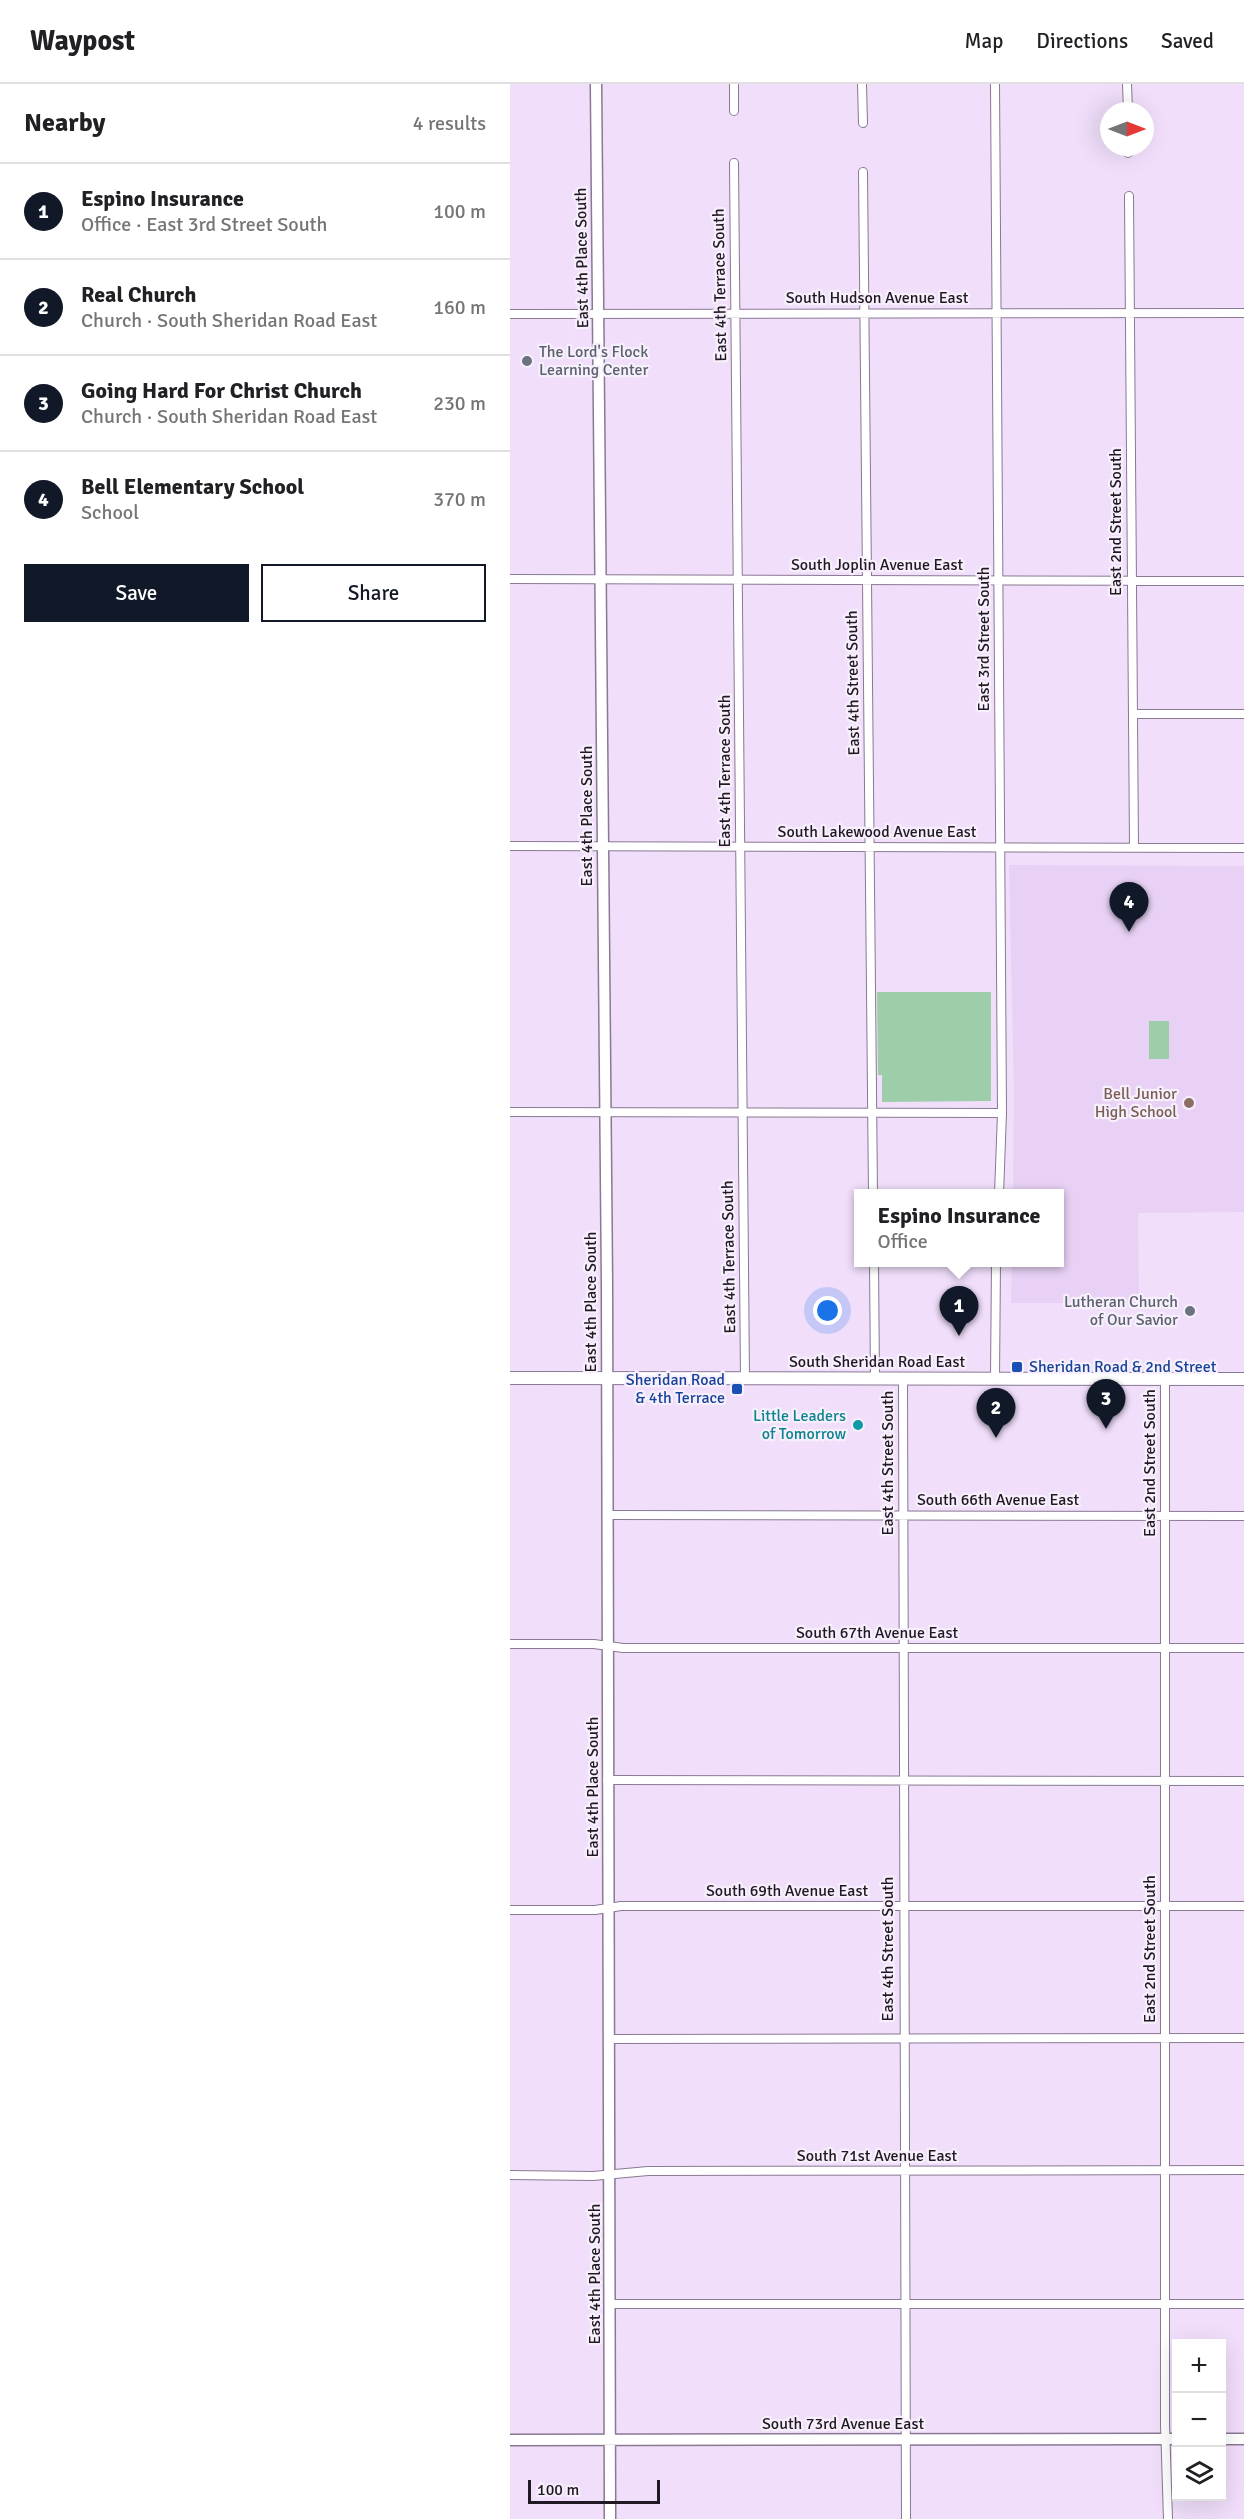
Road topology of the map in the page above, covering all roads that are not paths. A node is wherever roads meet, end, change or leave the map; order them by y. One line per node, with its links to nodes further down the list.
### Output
1 (596, 84): 18 (street, East 4th Place South)
2 (734, 84): 7 (street)
3 (862, 84): 8 (street)
4 (995, 84): 14 (street, East 3rd Street South)
5 (1127, 84): 6 (street)
6 (1128, 102)
7 (734, 111)
8 (863, 123)
9 (734, 163): 12 (street, East 4th Terrace South)
10 (863, 172): 13 (street, East 4th Street South)
11 (1129, 196): 15 (street, East 2nd Street South)
12 (736, 312): 13 (street, South Hudson Avenue East); 18 (street, South Hudson Avenue East); 21 (street, East 4th Terrace South)
13 (864, 313): 14 (street, South Hudson Avenue East); 22 (street, East 4th Street South)
14 (997, 313): 15 (street, South Hudson Avenue East); 23 (street, East 3rd Street South)
15 (1130, 313): 16 (street, South Hudson Avenue East); 24 (street, East 2nd Street South)
16 (1244, 313)
17 (510, 314): 18 (street, South Hudson Avenue East)
18 (598, 314): 20 (street, East 4th Place South)
19 (510, 579): 20 (street, South Joplin Avenue East)
20 (600, 580): 21 (street, South Joplin Avenue East); 29 (street, East 4th Place South)
21 (739, 580): 22 (street, South Joplin Avenue East); 30 (street, East 4th Terrace South)
22 (866, 580): 23 (street, South Joplin Avenue East); 31 (street, East 4th Street South)
23 (999, 580): 24 (street, South Joplin Avenue East); 32 (street, East 3rd Street South)
24 (1132, 580): 25 (street, South Joplin Avenue East); 26 (street, East 2nd Street South)
25 (1244, 581)
26 (1133, 714): 27 (street); 33 (street, East 2nd Street South)
27 (1244, 714)
28 (510, 846): 29 (street, South Lakewood Avenue East)
29 (602, 846): 30 (street, South Lakewood Avenue East); 36 (street, East 4th Place South)
30 (741, 847): 31 (street, South Lakewood Avenue East); 37 (street, East 4th Terrace South)
31 (870, 847): 32 (street, South Lakewood Avenue East); 38 (street, East 4th Street South)
32 (1000, 847): 33 (street, South Lakewood Avenue East); 39 (street, East 3rd Street South)
33 (1134, 847): 34 (street, South Lakewood Avenue East)
34 (1244, 848)
35 (510, 1112): 36 (street)
36 (605, 1112): 37 (street); 45 (street, East 4th Place South)
37 (743, 1112): 38 (street); 46 (street, East 4th Terrace South)
38 (872, 1113): 39 (street); 40 (street, East 4th Street South)
39 (1002, 1113): 41 (street, East 3rd Street South)
40 (873, 1189)
41 (999, 1189)
42 (874, 1267): 47 (street, East 4th Street South)
43 (996, 1267): 49 (street)
44 (510, 1378): 45 (main road, South Sheridan Road East)
45 (606, 1378): 46 (main road, South Sheridan Road East); 52 (street, East 4th Place South)
46 (745, 1378): 47 (main road, South Sheridan Road East)
47 (875, 1378): 48 (main road, South Sheridan Road East)
48 (903, 1378): 49 (main road, South Sheridan Road East); 53 (street, East 4th Street South)
49 (994, 1378): 50 (main road, South Sheridan Road East)
50 (1165, 1378): 51 (main road, South Sheridan Road East); 54 (street, East 2nd Street South)
51 (1244, 1378)
52 (607, 1515): 53 (street, South 66th Avenue East); 57 (street, East 4th Place South)
53 (903, 1515): 54 (street, South 66th Avenue East); 58 (street, East 4th Street South)
54 (1165, 1515): 55 (street, South 66th Avenue East); 59 (street, East 2nd Street South)
55 (1244, 1516)
56 (510, 1644): 57 (street, South 67th Avenue East)
57 (608, 1646): 58 (street, South 67th Avenue East); 61 (street, East 4th Place South)
58 (903, 1648): 59 (street, South 67th Avenue East); 62 (street, East 4th Street South)
59 (1164, 1648): 60 (street, South 67th Avenue East); 63 (street, East 2nd Street South)
60 (1244, 1648)
61 (607, 1780): 62 (street); 68 (street, East 4th Place South)
62 (903, 1780): 63 (street); 65 (street, East 4th Street South)
63 (1165, 1781): 64 (street); 66 (street, East 2nd Street South)
64 (1244, 1781)
65 (904, 1905): 66 (street, South 69th Avenue East); 68 (street, South 69th Avenue East); 70 (street, East 4th Street South)
66 (1165, 1906): 67 (street, South 69th Avenue East); 73 (street, East 2nd Street South)
67 (1244, 1906)
68 (608, 1908): 69 (street, South 69th Avenue East); 72 (street, East 4th Place South)
69 (510, 1910)
70 (903, 2038): 72 (street); 73 (street); 75 (street, East 4th Street South)
71 (1244, 2038): 73 (street)
72 (609, 2039): 77 (street, East 4th Place South)
73 (1165, 2039): 76 (street, East 2nd Street South)
74 (1244, 2170): 76 (street, South 71st Avenue East)
75 (904, 2171): 76 (street, South 71st Avenue East); 77 (street, South 71st Avenue East); 80 (street, East 4th Street South)
76 (1166, 2171): 81 (street, East 2nd Street South)
77 (609, 2173): 78 (street, South 71st Avenue East); 79 (street, East 4th Place South)
78 (510, 2175)
79 (610, 2304): 80 (street); 88 (street, East 4th Place South)
80 (904, 2304): 81 (street); 83 (street, East 4th Street South)
81 (1166, 2304): 82 (street); 84 (street, East 2nd Street South)
82 (1244, 2304)
83 (905, 2439): 84 (street, South 73rd Avenue East); 88 (street, South 73rd Avenue East); 90 (street, East 4th Street South)
84 (1171, 2439): 91 (street, East 2nd Street South)
85 (1226, 2439): 86 (street)
86 (1244, 2439)
87 (510, 2440): 88 (street, South 73rd Avenue East)
88 (610, 2440): 89 (street, East 4th Place South)
89 (610, 2519)
90 (906, 2519)
91 (1168, 2519)

